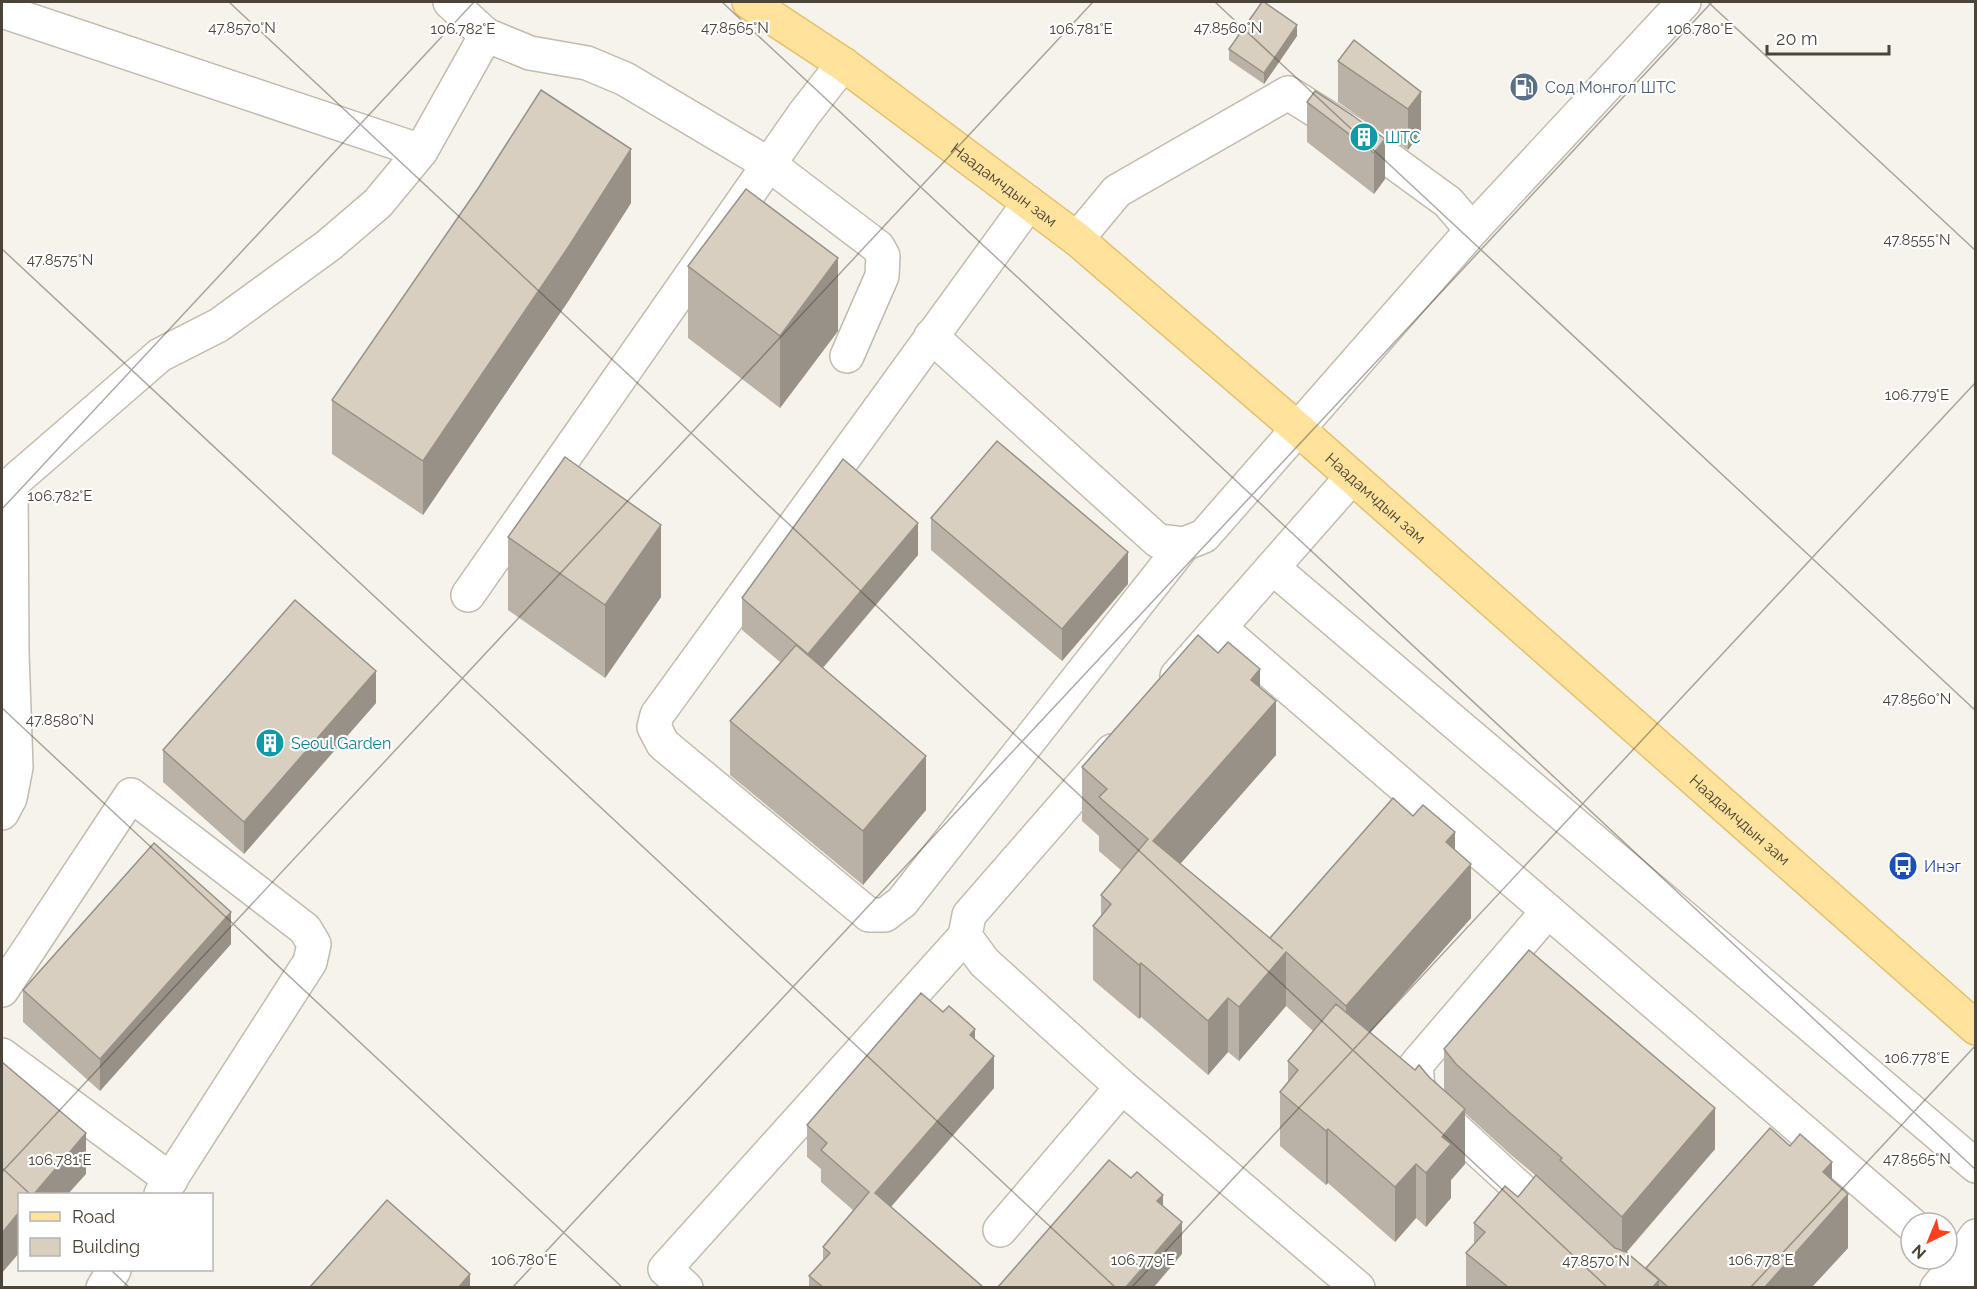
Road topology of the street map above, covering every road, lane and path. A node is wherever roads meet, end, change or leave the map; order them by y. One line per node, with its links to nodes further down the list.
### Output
1 (450, 2): 5 (street)
2 (749, 2): 6 (main road, Наадамчдын зам)
3 (1684, 2): 10 (street)
4 (2, 11): 7 (street)
5 (486, 35): 7 (street); 8 (street)
6 (843, 63): 8 (street); 9 (main road, Наадамчдын зам)
7 (422, 151): 16 (street)
8 (770, 165): 13 (street); 19 (street)
9 (1029, 203): 11 (main road, Наадамчдын зам); 12 (street)
10 (1472, 230): 11 (street); 14 (street)
11 (1077, 239): 14 (main road, Наадамчдын зам)
12 (931, 336): 17 (street); 17 (street)
13 (848, 356)
14 (1298, 429): 15 (main road, Наадамчдын зам); 17 (street)
15 (1352, 477): 18 (street); 27 (main road, Наадамчдын зам)
16 (6, 489): 23 (street)
17 (1184, 544)
18 (1273, 567): 20 (street); 32 (street)
19 (468, 596)
20 (1220, 628): 21 (street); 24 (street)
21 (1157, 700)
22 (1134, 727): 25 (street)
23 (2, 813)
24 (1548, 911): 30 (street); 37 (street)
25 (965, 936): 29 (street); 41 (street)
26 (2, 990): 33 (street)
27 (1976, 1028)
28 (2, 1055): 33 (street)
29 (1122, 1086): 35 (street); 42 (street)
30 (1793, 1123): 31 (street); 34 (street)
31 (1771, 1149)
32 (1976, 1166)
33 (166, 1187)
34 (1899, 1214)
35 (1000, 1230)
36 (1976, 1236): 38 (street)
37 (1577, 1241)
38 (1959, 1263)
39 (113, 1271): 40 (street)
40 (103, 1287)
41 (686, 1287)
42 (1358, 1287)

